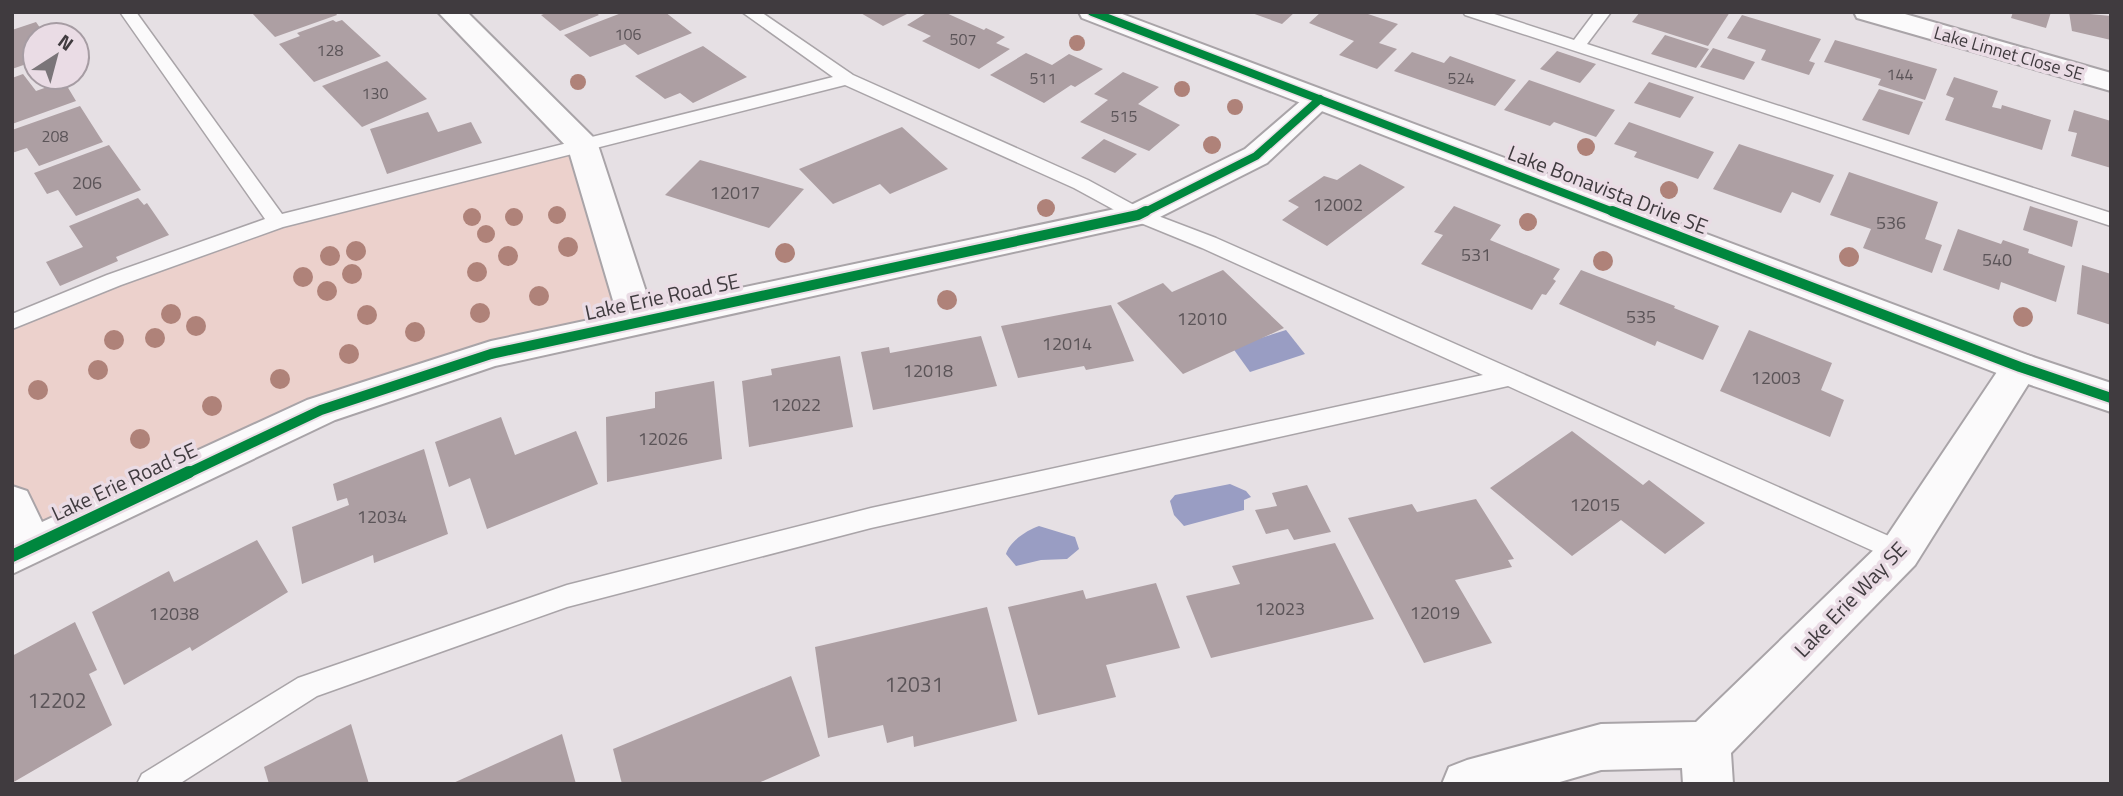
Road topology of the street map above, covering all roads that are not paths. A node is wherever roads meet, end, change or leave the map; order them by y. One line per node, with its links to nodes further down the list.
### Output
1 (128, 12): 15 (lane)
2 (451, 12): 12 (street)
3 (750, 12): 9 (lane)
4 (1091, 12): 11 (street, Lake Bonavista Drive SE)
5 (1471, 12): 8 (lane)
6 (1603, 12): 8 (lane)
7 (1867, 12): 10 (street, Lake Linnet Close SE)
8 (1576, 48): 14 (lane)
9 (846, 79): 12 (lane); 13 (lane)
10 (2111, 82)
11 (1320, 99): 13 (street, Lake Erie Road SE); 18 (street, Lake Bonavista Drive SE)
12 (583, 145): 15 (lane); 16 (street)
13 (1138, 215): 16 (street, Lake Erie Road SE); 19 (lane)
14 (2111, 220)
15 (277, 222): 17 (lane)
16 (637, 321): 22 (street, Lake Erie Road SE)
17 (12, 322)
18 (2020, 367): 20 (street, Lake Bonavista Drive SE); 23 (street, Lake Erie Way SE)
19 (1507, 378): 23 (lane); 25 (lane)
20 (2111, 398)
21 (12, 503): 22 (street)
22 (22, 551)
23 (1900, 552): 24 (street, Lake Erie Way SE)
24 (1707, 764): 26 (street, Lake Erie Way SE)
25 (152, 784)
26 (1467, 784)

